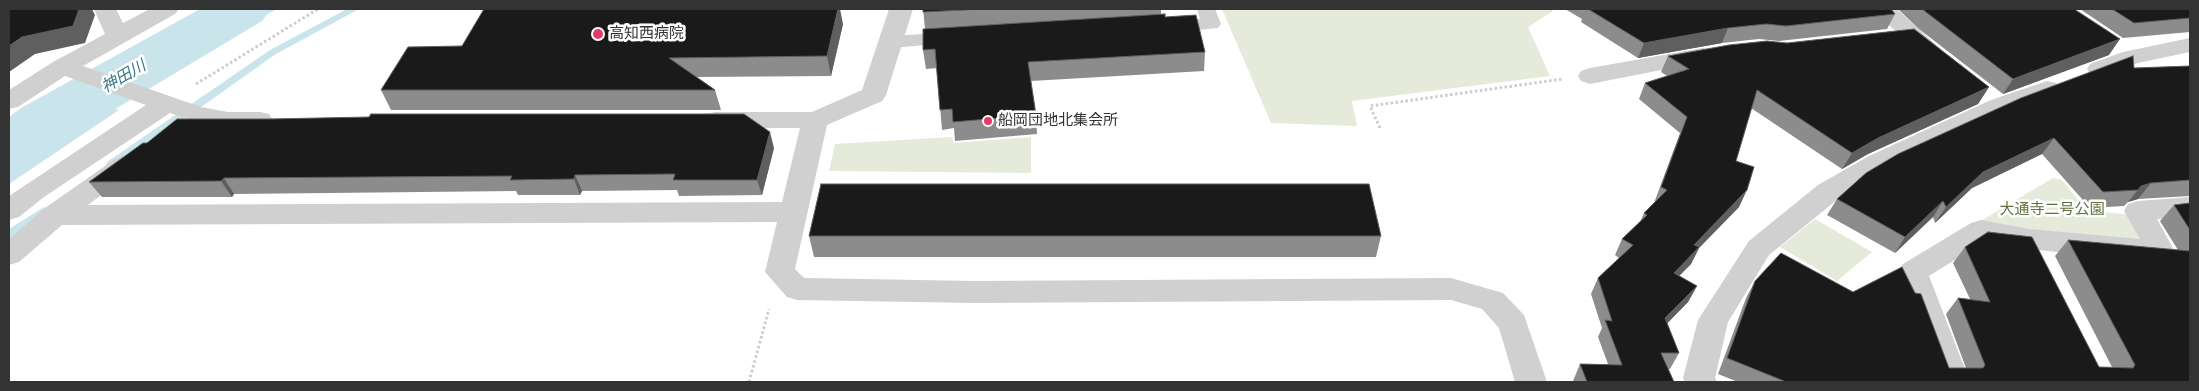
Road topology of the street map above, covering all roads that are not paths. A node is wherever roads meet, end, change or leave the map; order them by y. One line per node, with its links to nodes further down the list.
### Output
1 (105, 9): 7 (street)
2 (167, 9): 7 (street)
3 (901, 9): 11 (street)
4 (1206, 9): 6 (lane)
5 (1887, 9): 8 (street)
6 (1153, 27)
7 (117, 35): 16 (street)
8 (1910, 35): 10 (street); 17 (street)
9 (968, 38): 11 (lane)
10 (1882, 38)
11 (891, 42): 26 (street)
12 (2109, 42): 15 (street)
13 (2190, 45): 15 (street)
14 (1722, 52): 18 (street)
15 (2132, 57): 22 (street)
16 (70, 69): 20 (street); 21 (street)
17 (1955, 70)
18 (1590, 76)
19 (1978, 88): 22 (street)
20 (9, 101)
21 (161, 102): 23 (street); 30 (street)
22 (2000, 106): 35 (street)
23 (197, 114): 24 (street); 27 (street)
24 (283, 120)
25 (696, 120): 26 (street)
26 (815, 120): 31 (street)
27 (174, 130)
28 (144, 152): 32 (street)
29 (2190, 207): 36 (street)
30 (9, 210)
31 (793, 212): 32 (street); 34 (street)
32 (55, 215): 33 (street)
33 (9, 255)
34 (1531, 382)
35 (1701, 382)
36 (1954, 382)

